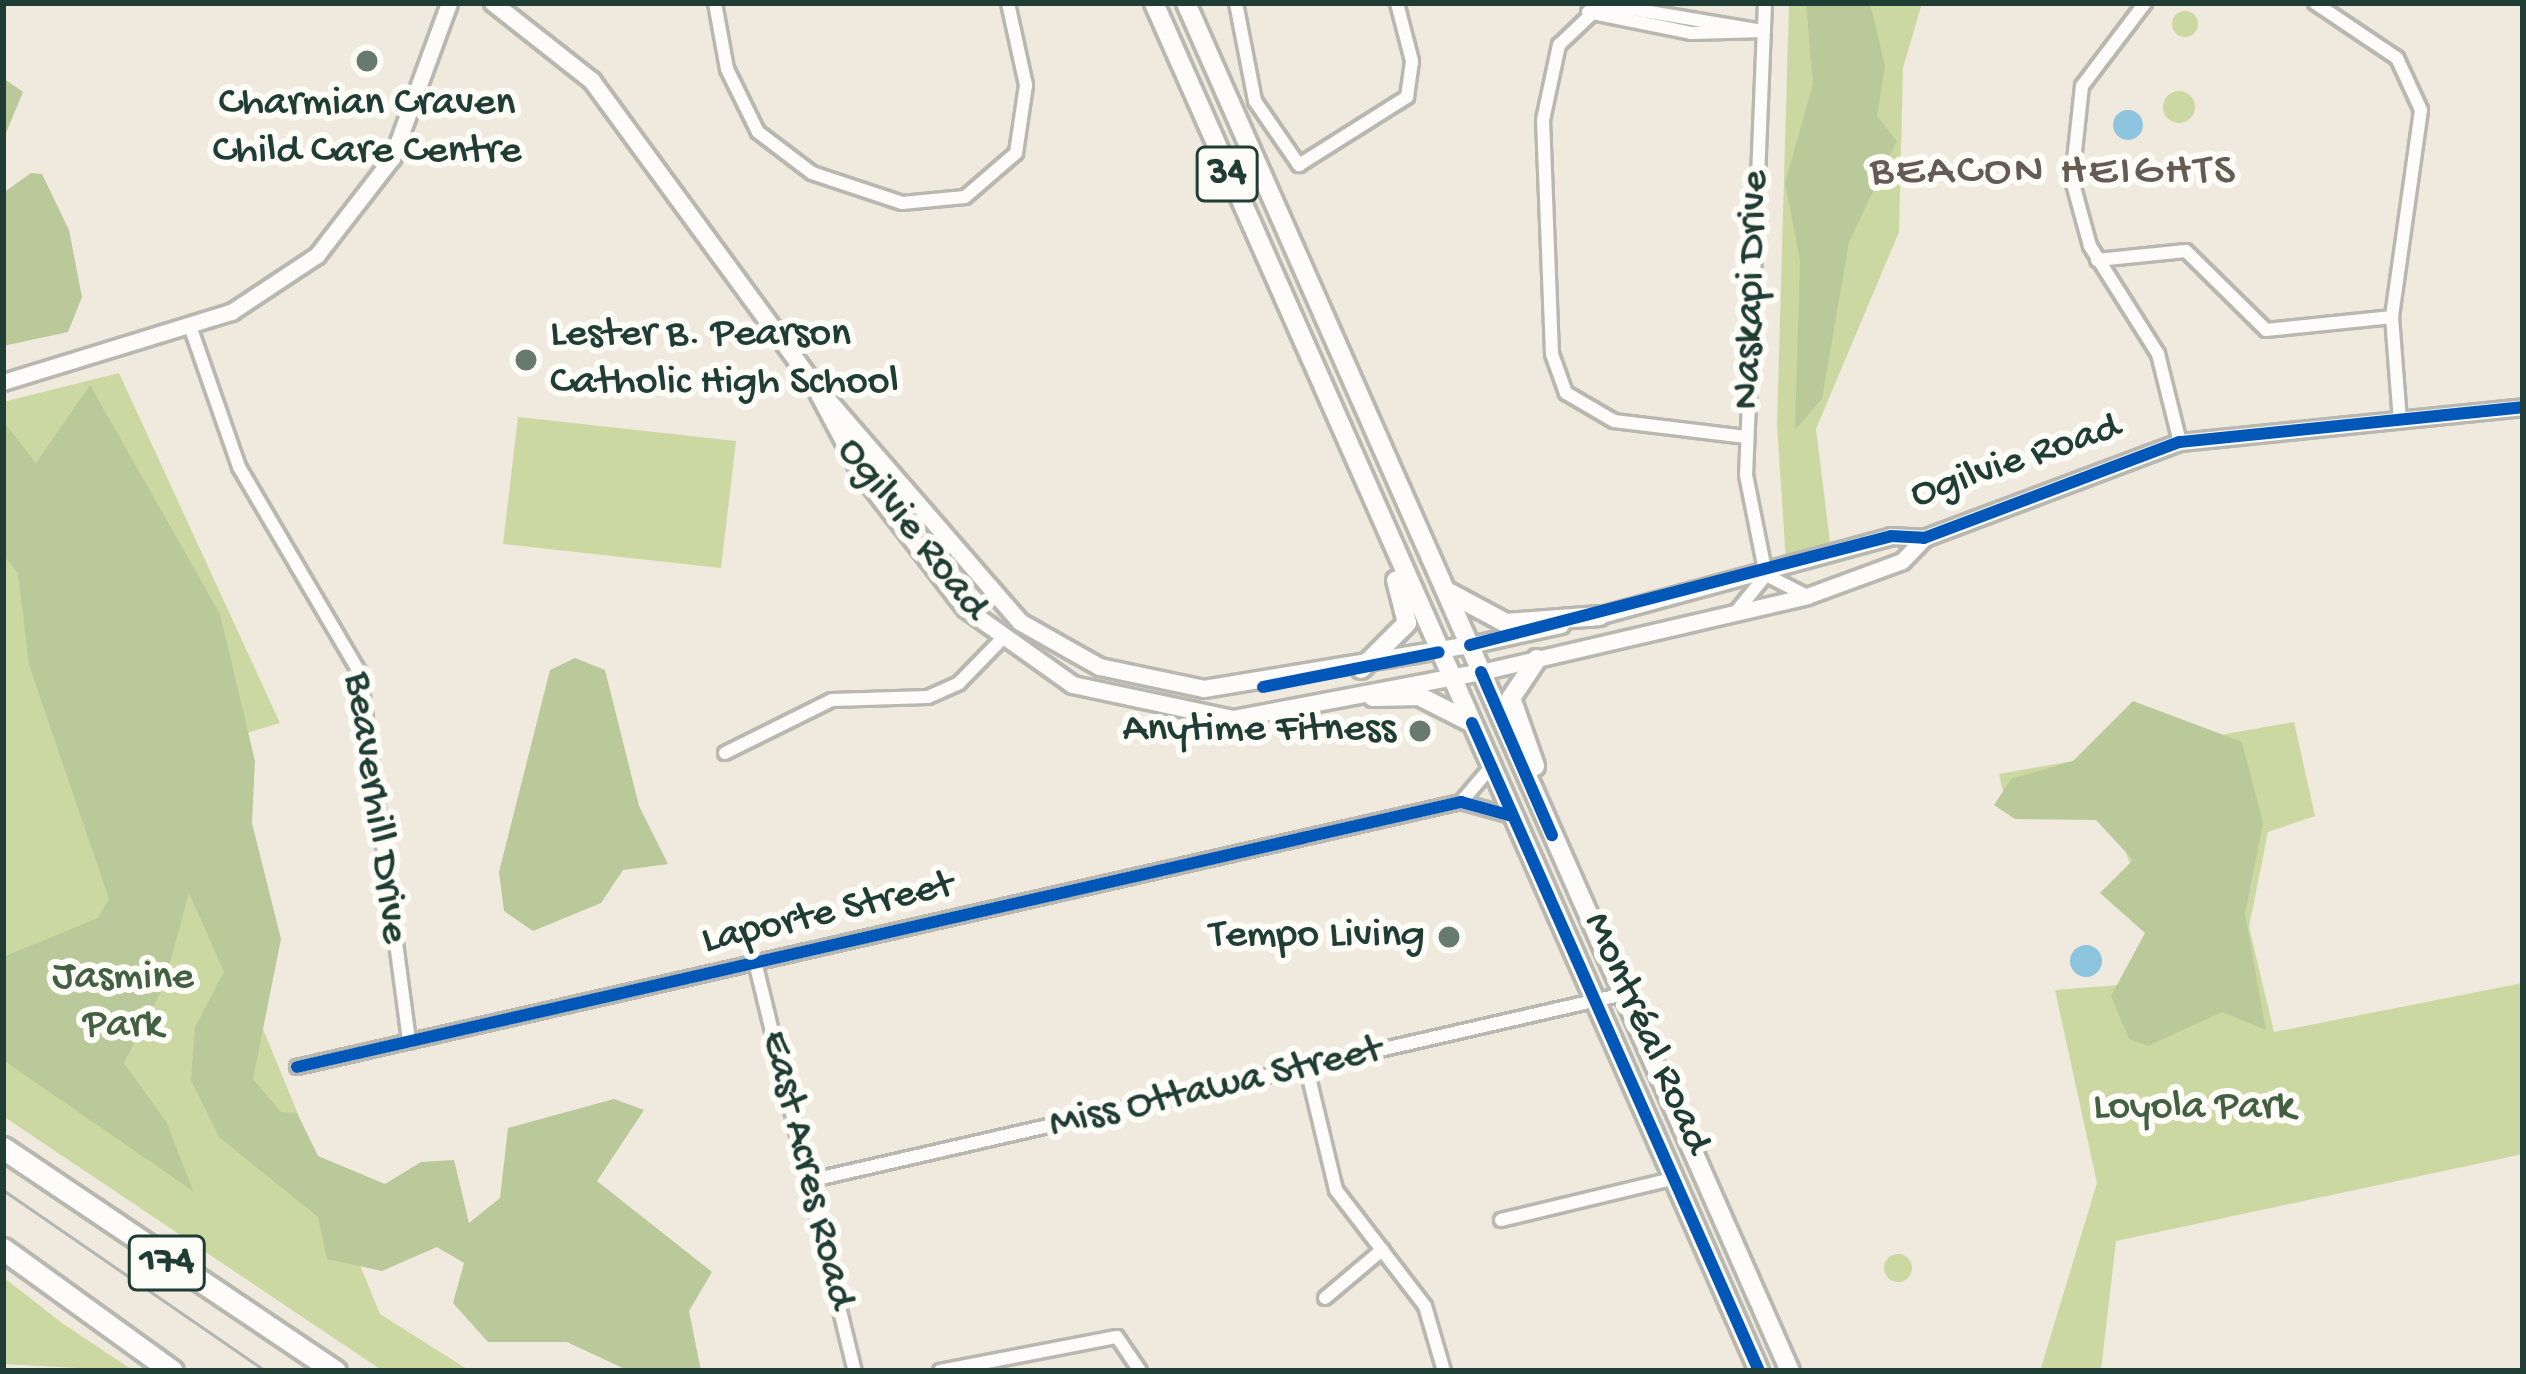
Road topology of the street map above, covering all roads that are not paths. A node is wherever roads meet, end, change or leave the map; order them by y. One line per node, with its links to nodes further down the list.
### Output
1 (449, 3): 15 (street)
2 (493, 3): 19 (main road, Ogilvie Road)
3 (715, 3): 4 (street)
4 (1008, 3)
5 (1154, 3): 17 (main road, Montréal Road / 34)
6 (1186, 3): 16 (main road, Montréal Road / 34)
7 (1236, 3): 8 (street)
8 (1396, 3)
9 (1765, 3): 12 (street, Naskapi Drive)
10 (2145, 3): 13 (street)
11 (2315, 3): 14 (street)
12 (1764, 31): 22 (street, Naskapi Drive); 22 (street)
13 (2096, 260): 14 (street); 23 (street)
14 (2392, 317): 21 (street)
15 (190, 326): 18 (street); 48 (street, Beaverhill Drive)
16 (1328, 336): 17 (main road); 27 (main road, Montréal Road / 34)
17 (1300, 346): 24 (main road, Montréal Road / 34)
18 (3, 382)
19 (814, 385): 31 (main road, Ogilvie Road); 35 (main road, Ogilvie Road)
20 (2523, 407): 21 (street, Ogilvie Road)
21 (2400, 420): 23 (street, Ogilvie Road)
22 (1746, 437): 26 (street, Naskapi Drive)
23 (2180, 442): 25 (street, Ogilvie Road)
24 (1372, 495): 33 (main road, Montréal Road / 34); 35 (main road)
25 (1924, 538): 26 (street, Ogilvie Road); 28 (street, Ogilvie Road)
26 (1766, 575): 28 (street); 29 (street); 30 (street, Ogilvie Road)
27 (1446, 590): 30 (main road); 32 (main road, Montréal Road / 34)
28 (1807, 596): 29 (street, Ogilvie Road)
29 (1736, 612): 34 (street, Ogilvie Road)
30 (1600, 616): 32 (street, Ogilvie Road)
31 (1000, 640): 38 (main road, Ogilvie Road); 40 (street)
32 (1470, 645): 33 (main road, Ogilvie Road); 36 (main road, Montréal Road / 34)
33 (1439, 652): 35 (main road, Ogilvie Road); 37 (main road, Montréal Road / 34)
34 (1537, 659): 36 (street, Ogilvie Road); 43 (main road)
35 (1361, 669)
36 (1481, 672): 37 (main road, Ogilvie Road); 43 (main road, Montréal Road / 34)
37 (1452, 679): 38 (main road, Ogilvie Road); 39 (main road, Montréal Road / 34)
38 (1373, 697): 39 (main road)
39 (1472, 723): 41 (main road, Montréal Road / 34)
40 (725, 753)
41 (1491, 767): 42 (street); 44 (main road, Montréal Road / 34)
42 (1461, 802): 44 (street, Laporte Street); 45 (street, Laporte Street)
43 (1540, 806): 46 (main road, Montréal Road / 34)
44 (1513, 816): 47 (main road, Montréal Road / 34)
45 (758, 970): 48 (street, Laporte Street); 53 (street, East Acres Road)
46 (1624, 994): 47 (street, Miss Ottawa Street); 65 (main road, Montréal Road / 34)
47 (1597, 1002): 50 (street, Miss Ottawa Street); 52 (main road, Montréal Road / 34)
48 (409, 1042): 49 (street, Laporte Street)
49 (297, 1067)
50 (1307, 1069): 53 (street, Miss Ottawa Street); 56 (street)
51 (3, 1148): 59 (highway, 174)
52 (1672, 1179): 54 (street); 64 (main road, Montréal Road / 34)
53 (808, 1181): 60 (street, East Acres Road)
54 (1501, 1220)
55 (3, 1249): 58 (highway, 174)
56 (1382, 1250): 57 (street); 63 (street)
57 (1325, 1298)
58 (172, 1371)
59 (335, 1371)
60 (854, 1371)
61 (940, 1371): 62 (street)
62 (1140, 1371)
63 (1444, 1371)
64 (1759, 1371)
65 (1790, 1371)

